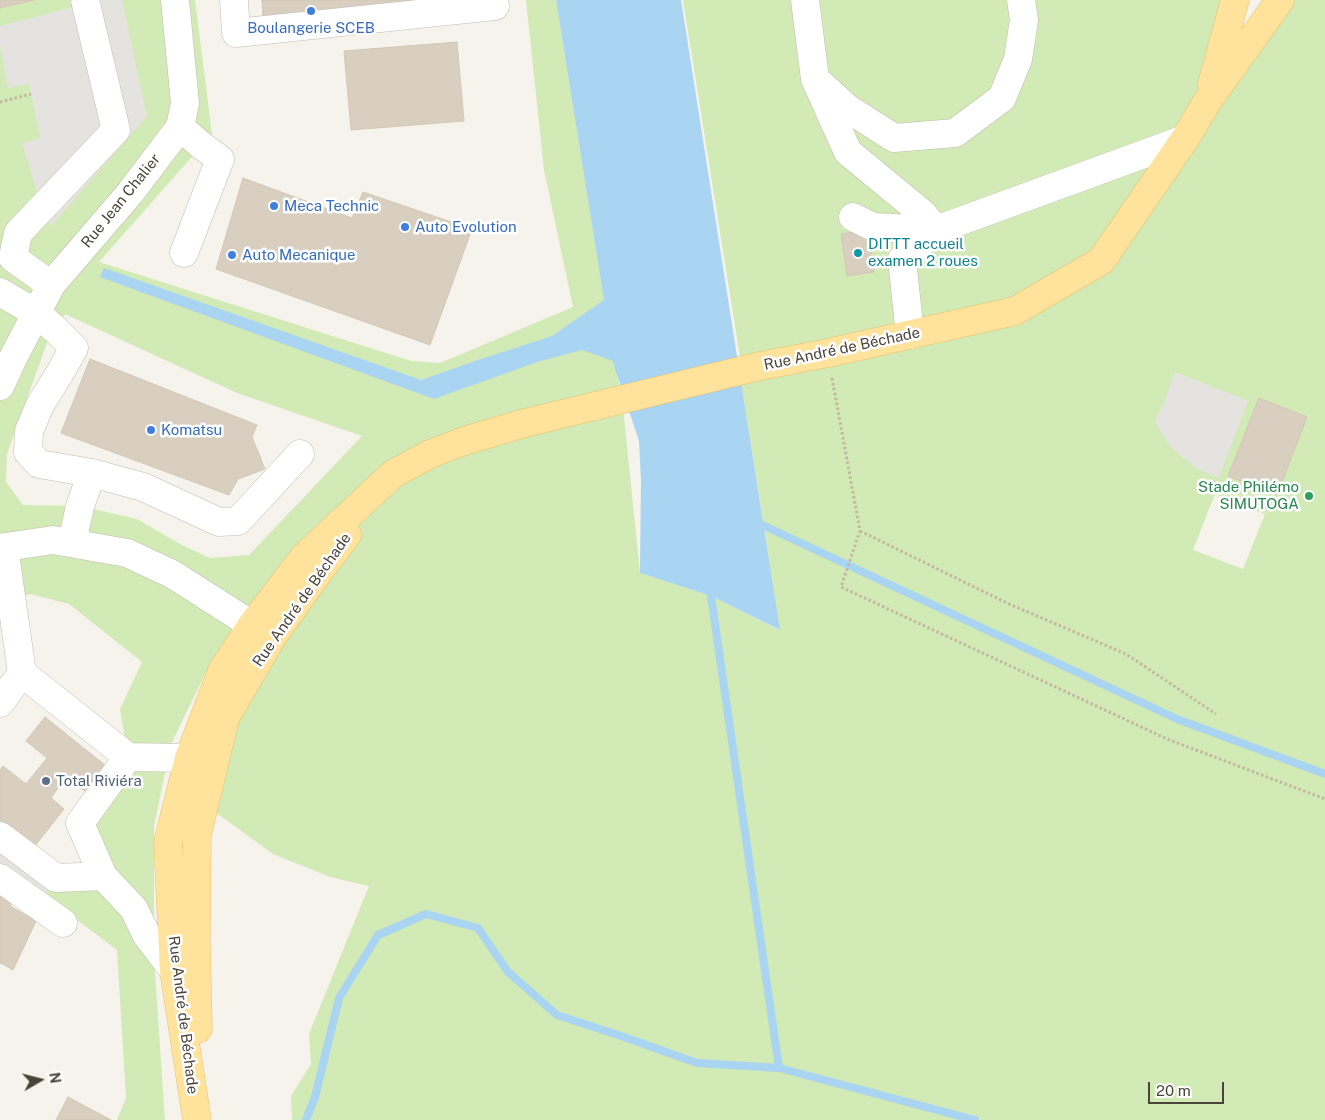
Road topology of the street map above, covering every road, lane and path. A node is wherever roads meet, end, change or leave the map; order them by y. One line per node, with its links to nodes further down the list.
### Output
1 (85, 0): 18 (street)
2 (175, 0): 13 (street, Rue Jean Chalier)
3 (234, 0): 4 (street)
4 (494, 0)
5 (805, 0): 9 (street)
6 (1022, 0): 9 (street)
7 (1235, 0): 12 (main road, Rue André de Béchade)
8 (1280, 0): 12 (main road, Rue André de Béchade)
9 (815, 79): 16 (street)
10 (32, 94): 11 (path)
11 (0, 102)
12 (1207, 102): 14 (main road, Rue André de Béchade)
13 (180, 127): 17 (street); 18 (street, Rue Jean Chalier)
14 (1185, 140): 16 (street); 21 (main road, Rue André de Béchade)
15 (853, 217): 16 (street)
16 (936, 230): 21 (street)
17 (184, 253)
18 (51, 285): 20 (street, Rue Jean Chalier)
19 (0, 292): 20 (street)
20 (36, 313): 23 (street, Rue Jean Chalier); 25 (street)
21 (910, 334): 22 (main road, Rue André de Béchade)
22 (828, 353): 26 (path); 29 (main road, Rue André de Béchade)
23 (0, 386)
24 (300, 454): 25 (street)
25 (92, 473): 27 (street)
26 (860, 531): 32 (path); 35 (path)
27 (72, 543): 28 (street); 29 (street)
28 (2, 547): 30 (street)
29 (262, 632): 34 (main road, Rue André de Béchade); 41 (main road, Rue André de Béchade)
30 (22, 673): 31 (street); 33 (street)
31 (0, 703)
32 (1216, 714)
33 (128, 757): 34 (street); 37 (street)
34 (189, 758): 40 (main road, Rue André de Béchade)
35 (1325, 799)
36 (0, 836): 37 (street)
37 (103, 876): 40 (street)
38 (0, 878): 39 (street)
39 (63, 923)
40 (174, 971): 41 (main road, Rue André de Béchade)
41 (198, 1120)

